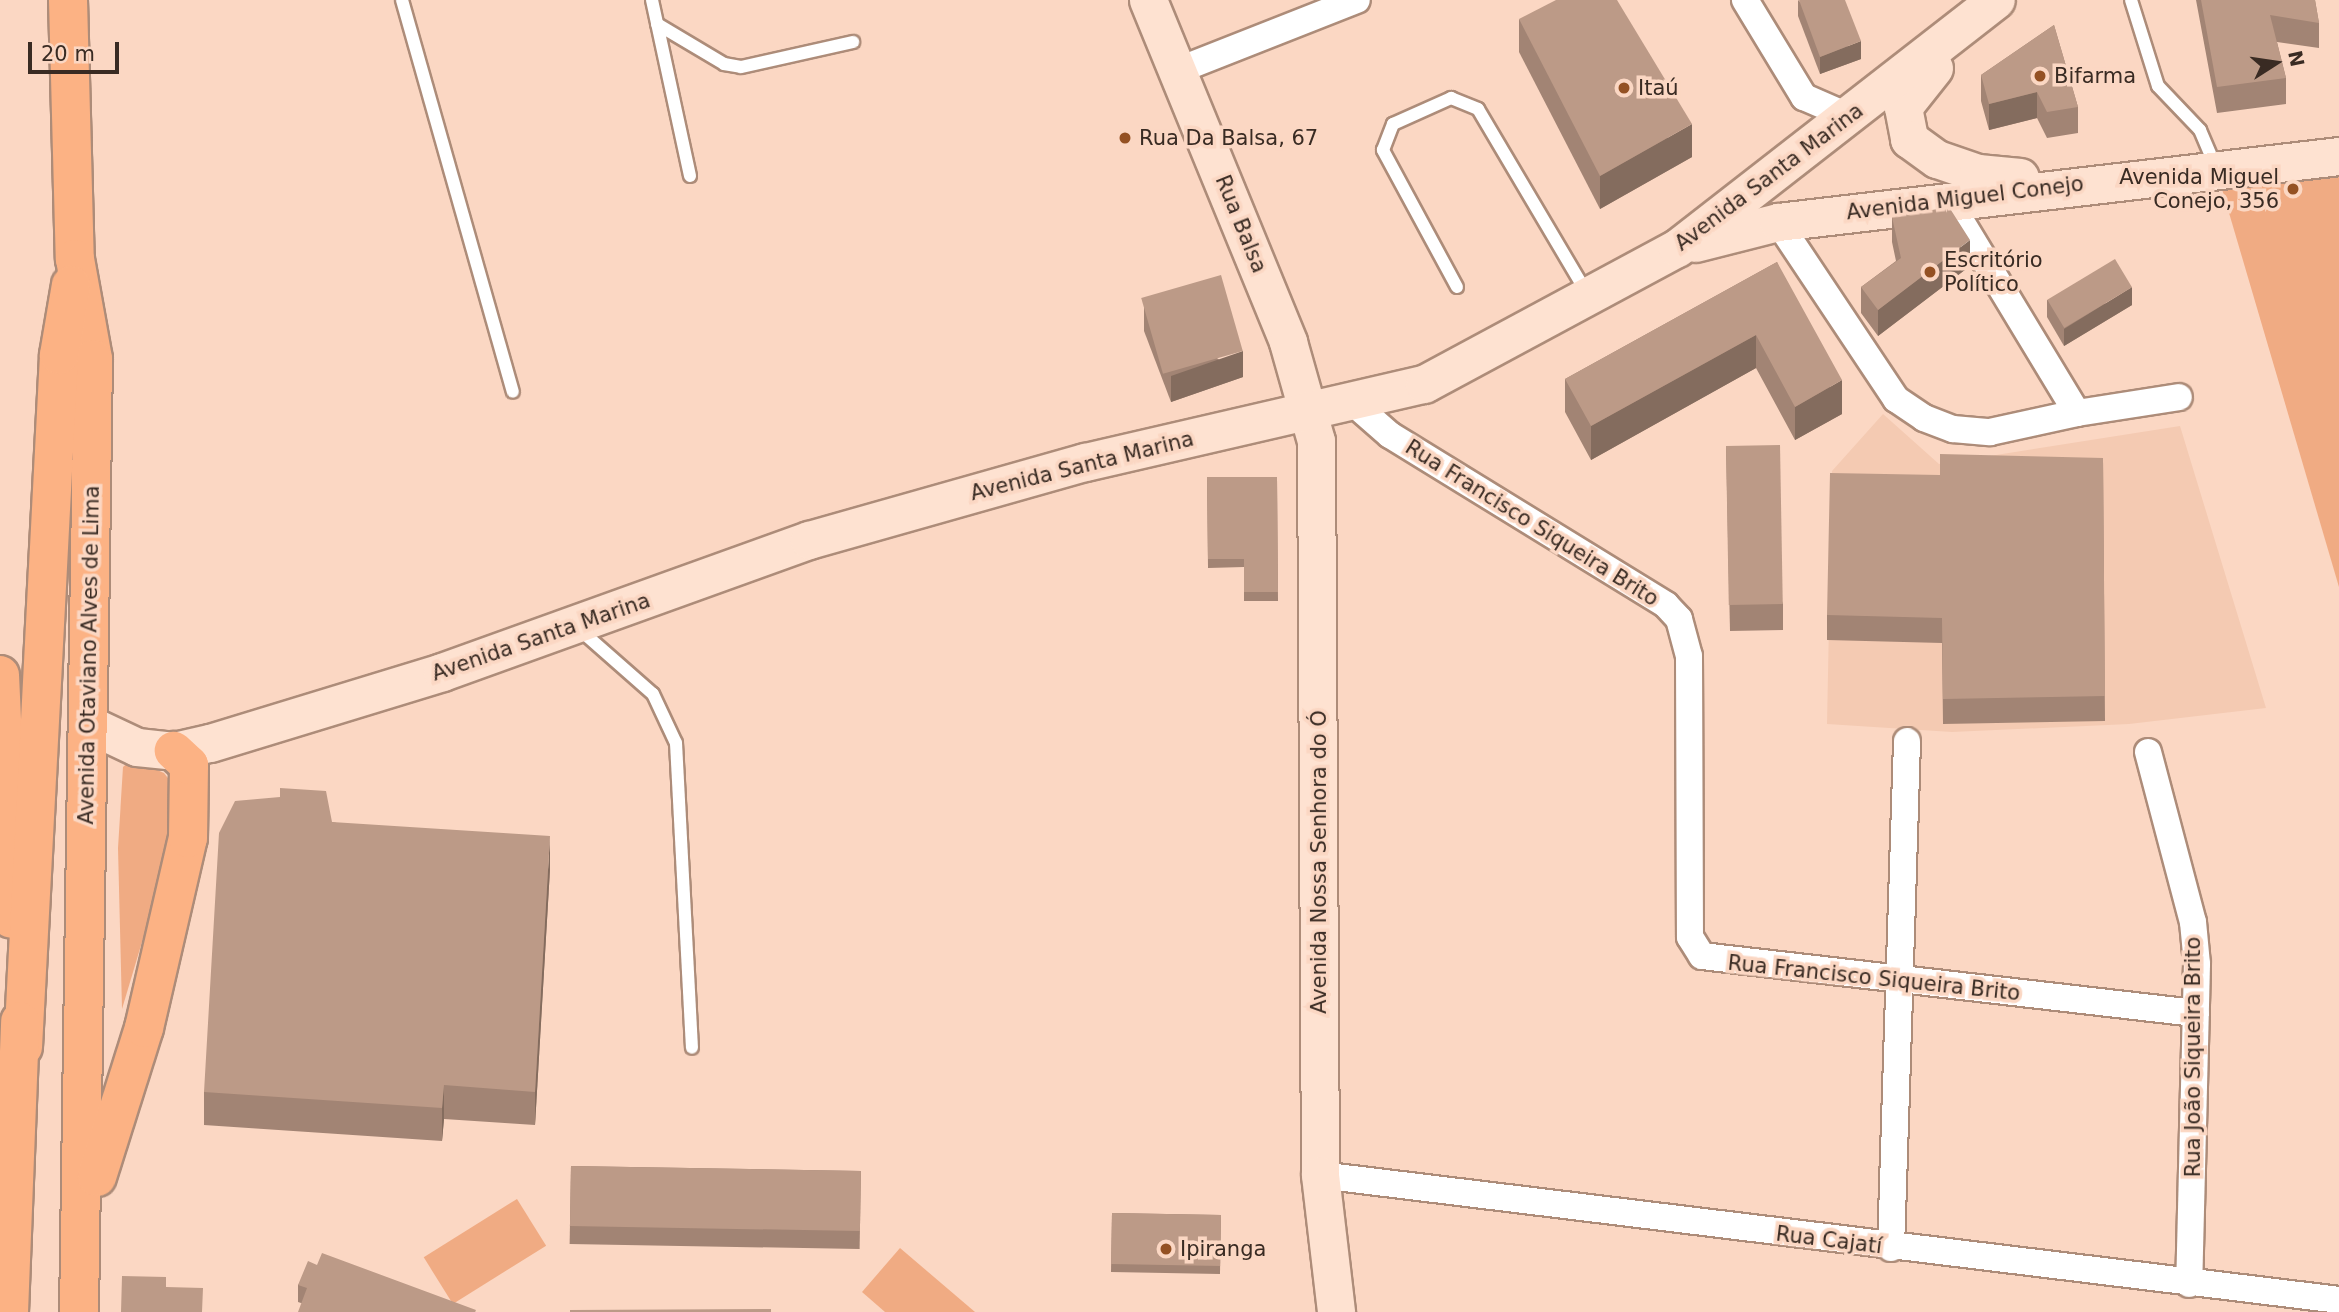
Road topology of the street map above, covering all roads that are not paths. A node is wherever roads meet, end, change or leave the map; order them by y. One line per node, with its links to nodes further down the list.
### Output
1 (68, 0): 21 (highway, Avenida Otaviano Alves de Lima)
2 (402, 0): 24 (lane)
3 (652, 0): 9 (lane)
4 (1148, 0): 12 (main road, Rua Balsa)
5 (1357, 0): 12 (street)
6 (1745, 0): 13 (street)
7 (1996, 0): 10 (main road, Avenida Santa Marina)
8 (2131, 0): 15 (lane)
9 (657, 24): 11 (lane); 16 (lane)
10 (1950, 34): 13 (main road, Avenida Santa Marina); 17 (main road)
11 (853, 42)
12 (1179, 70): 27 (main road, Rua Balsa)
13 (1850, 117): 20 (main road, Avenida Santa Marina)
14 (2339, 156): 15 (main road, Avenida Miguel Conejo)
15 (2216, 166): 17 (main road, Avenida Miguel Conejo)
16 (690, 176)
17 (2040, 188): 18 (main road, Avenida Miguel Conejo)
18 (1948, 200): 19 (main road, Avenida Miguel Conejo); 28 (street)
19 (1778, 222): 20 (main road, Avenida Miguel Conejo); 28 (street)
20 (1677, 248): 23 (main road, Avenida Santa Marina)
21 (75, 259): 31 (highway, Avenida Otaviano Alves de Lima); 37 (highway)
22 (1457, 288): 23 (lane)
23 (1587, 293): 26 (main road, Avenida Santa Marina)
24 (513, 392)
25 (2179, 397): 28 (street)
26 (1351, 401): 27 (main road, Avenida Santa Marina); 35 (street, Rua Francisco Siqueira Brito)
27 (1311, 411): 29 (main road, Avenida Santa Marina); 39 (main road, Avenida Nossa Senhora do Ó)
28 (2077, 413)
29 (576, 626): 33 (main road, Avenida Santa Marina); 38 (lane)
30 (0, 675): 37 (highway)
31 (88, 724): 33 (main road, Avenida Santa Marina); 40 (highway, Avenida Otaviano Alves de Lima)
32 (1908, 741): 35 (street)
33 (174, 751): 40 (highway)
34 (2148, 752): 36 (street, Rua João Siqueira Brito)
35 (1900, 980): 36 (street, Rua Francisco Siqueira Brito); 41 (street)
36 (2196, 1013): 42 (street, Rua João Siqueira Brito)
37 (23, 1047): 44 (highway)
38 (692, 1048)
39 (1320, 1175): 41 (street, Rua Cajatí); 46 (main road, Avenida Nossa Senhora do Ó)
40 (85, 1215): 45 (highway, Avenida Otaviano Alves de Lima)
41 (1891, 1248): 42 (street, Rua Cajatí)
42 (2189, 1284): 43 (street, Rua Cajatí)
43 (2339, 1300)
44 (9, 1312)
45 (79, 1312)
46 (1336, 1312)

